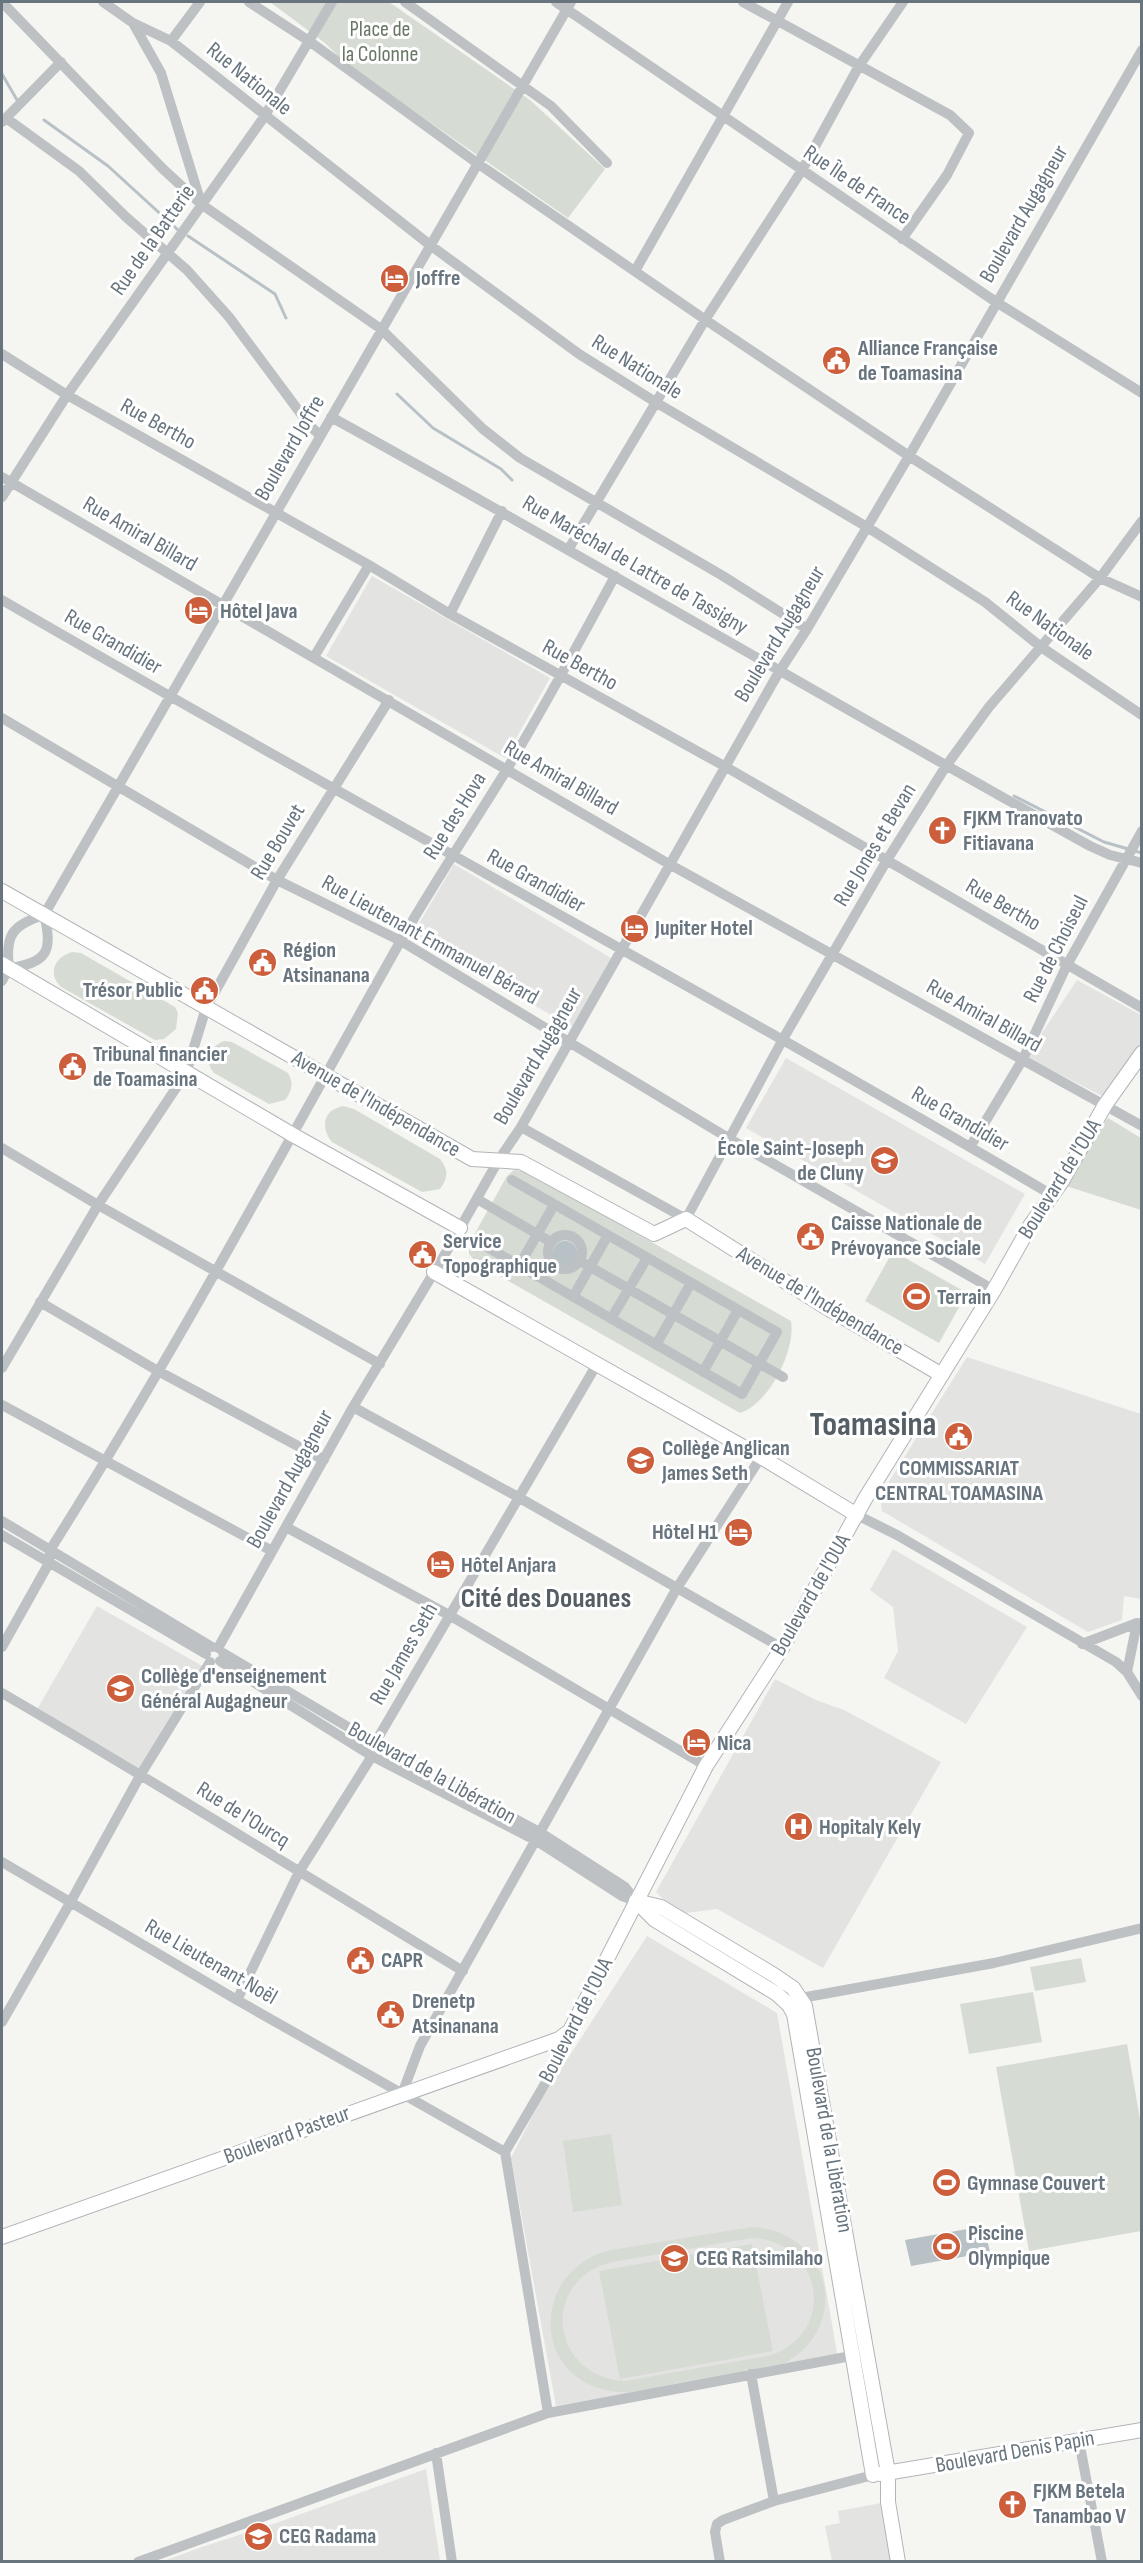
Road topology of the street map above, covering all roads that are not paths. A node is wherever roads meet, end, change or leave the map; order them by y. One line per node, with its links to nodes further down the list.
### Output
1 (2, 2): 17 (street)
2 (103, 2): 13 (street, Rue Nationale)
3 (200, 2): 14 (street)
4 (249, 2): 15 (street)
5 (332, 2): 15 (street, Rue de la Batterie)
6 (405, 2): 19 (street)
7 (556, 2): 11 (street, Rue Île de France)
8 (743, 2): 12 (street)
9 (788, 2): 12 (street)
10 (903, 2): 18 (street)
11 (568, 6): 19 (street, Boulevard Joffre); 21 (street, Rue Île de France)
12 (778, 21): 18 (street); 21 (street)
13 (133, 23): 14 (street, Rue Nationale); 26 (street)
14 (171, 41): 20 (street, Rue Nationale)
15 (309, 41): 20 (street, Rue de la Batterie); 23 (street)
16 (1142, 50): 31 (street, Boulevard Augagneur)
17 (61, 62): 22 (street); 26 (street)
18 (859, 66): 25 (street); 27 (street)
19 (522, 86): 23 (street, Boulevard Joffre); 24 (street)
20 (264, 117): 26 (street, Rue de la Batterie); 28 (street, Rue Nationale)
21 (723, 117): 25 (street, Rue Île de France); 30 (street)
22 (4, 120): 29 (street)
23 (477, 163): 28 (street, Boulevard Joffre); 30 (street)
24 (607, 163)
25 (802, 170): 27 (street, Rue Île de France); 32 (street)
26 (201, 204): 29 (street, Rue de la Batterie); 33 (street)
27 (902, 239): 31 (street, Rue Île de France)
28 (430, 245): 33 (street, Boulevard Joffre); 37 (street, Rue Nationale)
29 (169, 253): 36 (street, Rue de la Batterie); 39 (street)
30 (635, 271): 32 (street)
31 (996, 302): 35 (street, Rue Île de France); 40 (street, Boulevard Augagneur)
32 (705, 320): 37 (street); 40 (street)
33 (381, 329): 38 (street, Boulevard Joffre); 43 (street)
34 (2, 354): 36 (street, Rue Bertho)
35 (1142, 393)
36 (67, 395): 41 (street, Rue de la Batterie); 45 (street, Rue Bertho)
37 (657, 403): 43 (street); 47 (street, Rue Nationale)
38 (331, 417): 39 (street, Boulevard Joffre); 44 (street, Rue Maréchal de Lattre de Tassigny)
39 (320, 435): 45 (street, Boulevard Joffre)
40 (909, 456): 47 (street, Boulevard Augagneur); 51 (street)
41 (6, 479): 42 (street, Rue de la Batterie); 54 (street, Rue Amiral Billard)
42 (2, 497)
43 (595, 503): 48 (street); 56 (street)
44 (502, 511): 48 (street, Rue Maréchal de Lattre de Tassigny); 55 (street)
45 (276, 512): 49 (street, Rue Bertho); 54 (street, Boulevard Joffre)
46 (1142, 521): 51 (street, Rue Jones et Bevan)
47 (867, 527): 56 (street, Boulevard Augagneur); 57 (street, Rue Nationale)
48 (568, 550): 50 (street, Rue Maréchal de Lattre de Tassigny)
49 (369, 565): 55 (street, Rue Bertho); 58 (street)
50 (615, 576): 59 (street, Rue Maréchal de Lattre de Tassigny); 60 (street, Rue des Hova)
51 (1100, 578): 52 (street); 57 (street, Rue Jones et Bevan)
52 (1142, 597)
53 (2, 600): 61 (street, Rue Grandidier)
54 (223, 604): 58 (street, Rue Amiral Billard); 61 (street, Boulevard Joffre)
55 (450, 615): 60 (street, Rue Bertho)
56 (807, 629): 59 (street, Boulevard Augagneur)
57 (1041, 646): 63 (street, Rue Nationale); 65 (street, Rue Jones et Bevan)
58 (314, 657): 62 (street, Rue Amiral Billard)
59 (779, 672): 65 (street, Rue Maréchal de Lattre de Tassigny); 66 (street, Boulevard Augagneur)
60 (560, 677): 66 (street, Rue Bertho); 67 (street, Rue des Hova)
61 (169, 697): 68 (street, Boulevard Joffre); 69 (street, Rue Grandidier)
62 (389, 699): 67 (street, Rue Amiral Billard); 69 (street, Rue Bouvet)
63 (1142, 715)
64 (2, 718): 68 (street, Rue Lieutenant Emmanuel Bérard)
65 (946, 766): 72 (street, Rue Maréchal de Lattre de Tassigny); 73 (street, Rue Jones et Bevan)
66 (726, 767): 73 (street, Rue Bertho); 75 (street, Boulevard Augagneur)
67 (507, 769): 71 (street, Rue des Hova); 75 (street, Rue Amiral Billard)
68 (117, 787): 76 (street, Rue Lieutenant Emmanuel Bérard); 78 (street, Boulevard Joffre)
69 (333, 790): 71 (street, Rue Grandidier); 76 (street, Rue Bouvet)
70 (1142, 831): 72 (street, Rue de Choiseul)
71 (452, 857): 79 (street, Rue des Hova); 80 (street, Rue Grandidier)
72 (1126, 859): 74 (street, Rue Maréchal de Lattre de Tassigny); 82 (street, Rue de Choiseul)
73 (887, 860): 81 (street, Rue Jones et Bevan); 82 (street, Rue Bertho)
74 (1142, 863)
75 (669, 864): 80 (street, Boulevard Augagneur); 81 (street, Rue Amiral Billard)
76 (277, 880): 79 (street, Rue Lieutenant Emmanuel Bérard); 84 (street, Rue Bouvet)
77 (2, 891): 78 (main road, Avenue de l'Indépendance)
78 (44, 915): 83 (street); 83 (street); 84 (main road, Avenue de l'Indépendance)
79 (401, 941): 87 (street, Rue Lieutenant Emmanuel Bérard); 91 (street, Rue des Hova)
80 (620, 949): 86 (street, Rue Grandidier); 87 (street, Boulevard Augagneur)
81 (833, 954): 86 (street, Rue Jones et Bevan); 89 (street, Rue Amiral Billard)
82 (1067, 965): 85 (street, Rue Bertho); 89 (street, Rue de Choiseul)
83 (4, 971): 90 (main road)
84 (206, 1008): 90 (street, Rue Bouvet); 91 (main road, Avenue de l'Indépendance)
85 (1142, 1008)
86 (783, 1038): 96 (street, Rue Jones et Bevan); 97 (street, Rue Grandidier)
87 (570, 1041): 94 (street, Boulevard Augagneur); 96 (street, Rue Lieutenant Emmanuel Bérard)
88 (1142, 1053): 92 (main road, Boulevard de l'OUA)
89 (1023, 1059): 92 (street, Rue Amiral Billard); 97 (street, Rue de Choiseul)
90 (186, 1073): 95 (main road); 103 (street, Rue Bouvet)
91 (326, 1075): 95 (street, Rue des Hova); 99 (main road, Avenue de l'Indépendance)
92 (1105, 1105): 93 (street, Rue Amiral Billard); 101 (main road, Boulevard de l'OUA)
93 (1142, 1126)
94 (521, 1127): 99 (street, Boulevard Augagneur); 105 (street)
95 (293, 1135): 106 (main road); 114 (street, Rue des Hova)
96 (730, 1139): 105 (street, Rue Jones et Bevan); 118 (street, Rue Lieutenant Emmanuel Bérard)
97 (969, 1147): 101 (street, Rue Grandidier)
98 (2, 1148): 103 (street)
99 (498, 1161): 102 (street, Boulevard Augagneur); 105 (main road, Avenue de l'Indépendance)
100 (512, 1180): 104 (street)
101 (1052, 1195): 118 (main road, Boulevard de l'OUA)
102 (477, 1199): 106 (street, Boulevard Augagneur); 107 (street)
103 (98, 1205): 114 (street); 120 (street, Rue Bouvet)
104 (554, 1205): 107 (street); 108 (street)
105 (686, 1219): 132 (main road, Avenue de l'Indépendance)
106 (457, 1234): 115 (street, Boulevard Augagneur)
107 (538, 1234): 109 (street); 113 (street)
108 (608, 1235): 111 (street); 112 (street)
109 (551, 1242): 112 (street); 112 (street)
110 (480, 1244): 113 (street)
111 (646, 1258): 116 (street); 117 (street)
112 (585, 1263): 117 (street); 119 (street)
113 (519, 1266): 119 (street)
114 (218, 1271): 127 (street); 130 (street, Rue des Hova)
115 (434, 1272): 127 (street, Boulevard Augagneur); 128 (main road)
116 (691, 1283): 121 (street); 122 (street)
117 (629, 1288): 122 (street); 123 (street)
118 (994, 1290): 132 (main road, Boulevard de l'OUA)
119 (573, 1297): 123 (street)
120 (39, 1302): 129 (street, Rue Bouvet); 130 (street)
121 (738, 1310): 124 (street); 126 (street)
122 (674, 1314): 124 (street); 125 (street)
123 (611, 1319): 125 (street)
124 (720, 1341): 126 (street); 131 (street)
125 (656, 1345): 131 (street)
126 (759, 1363): 131 (street); 133 (street)
127 (380, 1364): 135 (street, Boulevard Augagneur)
128 (597, 1364): 136 (main road); 139 (street, Rue James Seth)
129 (2, 1368)
130 (158, 1371): 137 (street); 138 (street, Rue des Hova)
131 (703, 1372)
132 (942, 1375): 140 (main road, Boulevard de l'OUA)
133 (783, 1377)
134 (2, 1405): 138 (street)
135 (353, 1407): 137 (street, Boulevard Augagneur); 139 (street)
136 (761, 1457): 140 (main road); 147 (street)
137 (324, 1460): 142 (street, Boulevard Augagneur)
138 (107, 1462): 144 (street, Rue des Hova); 145 (street)
139 (518, 1497): 147 (street); 148 (street, Rue James Seth)
140 (856, 1515): 150 (street); 152 (main road, Boulevard de l'OUA)
141 (2, 1521): 144 (street, Boulevard de la Libération)
142 (286, 1527): 145 (street, Boulevard Augagneur); 148 (street)
143 (2, 1535): 146 (street, Boulevard de la Libération)
144 (50, 1550): 146 (street); 153 (street, Boulevard de la Libération)
145 (272, 1551): 153 (street, Boulevard Augagneur)
146 (49, 1563): 151 (street); 153 (street, Boulevard de la Libération)
147 (677, 1588): 152 (street); 157 (street)
148 (449, 1615): 157 (street); 158 (street, Rue James Seth)
149 (1139, 1623): 150 (street); 154 (street)
150 (1082, 1644): 154 (street)
151 (2, 1647)
152 (782, 1648): 160 (main road, Boulevard de l'OUA)
153 (215, 1654): 158 (street, Boulevard de la Libération); 159 (street, Boulevard de la Libération); 161 (street, Boulevard Augagneur)
154 (1127, 1672): 156 (street)
155 (2, 1693): 161 (street, Rue de l'Ourcq)
156 (1142, 1696)
157 (610, 1709): 160 (street); 162 (street)
158 (375, 1743): 159 (street, Rue James Seth); 162 (street, Boulevard de la Libération)
159 (372, 1756): 162 (street, Boulevard de la Libération); 164 (street, Rue James Seth)
160 (706, 1766): 165 (main road, Boulevard de l'OUA)
161 (141, 1774): 164 (street, Rue de l'Ourcq); 166 (street, Boulevard Augagneur)
162 (539, 1837): 165 (street, Boulevard de la Libération); 168 (street)
163 (2, 1862): 166 (street, Rue Lieutenant Noël)
164 (298, 1872): 168 (street, Rue de l'Ourcq); 169 (street, Rue James Seth)
165 (636, 1901): 170 (main road, Boulevard de la Libération); 172 (main road, Boulevard de l'OUA)
166 (70, 1903): 169 (street, Rue Lieutenant Noël); 171 (street, Boulevard Augagneur)
167 (1142, 1928): 170 (street)
168 (463, 1971): 173 (street)
169 (237, 2000): 173 (street, Rue Lieutenant Noël)
170 (795, 2001): 176 (main road, Boulevard de la Libération)
171 (2, 2019)
172 (570, 2031): 173 (main road, Boulevard Pasteur); 174 (street, Boulevard de l'OUA)
173 (402, 2094): 174 (street, Rue Lieutenant Noël); 175 (main road, Boulevard Pasteur)
174 (505, 2152): 178 (street)
175 (2, 2237)
176 (860, 2355): 177 (street); 182 (main road, Boulevard de la Libération); 183 (main road, Boulevard de la Libération)
177 (751, 2374): 178 (street); 185 (street)
178 (548, 2413): 181 (street)
179 (1142, 2430): 180 (main road, Boulevard Denis Papin)
180 (1079, 2441): 182 (main road, Boulevard Denis Papin); 190 (street)
181 (436, 2453): 186 (street); 187 (street)
182 (888, 2473): 183 (main road, Boulevard Denis Papin); 184 (main road, Boulevard de la Libération)
183 (873, 2475): 184 (main road); 185 (street)
184 (888, 2493): 189 (main road, Boulevard de la Libération)
185 (774, 2501): 188 (street)
186 (138, 2562)
187 (452, 2562)
188 (720, 2562)
189 (898, 2562)
190 (1102, 2562)

